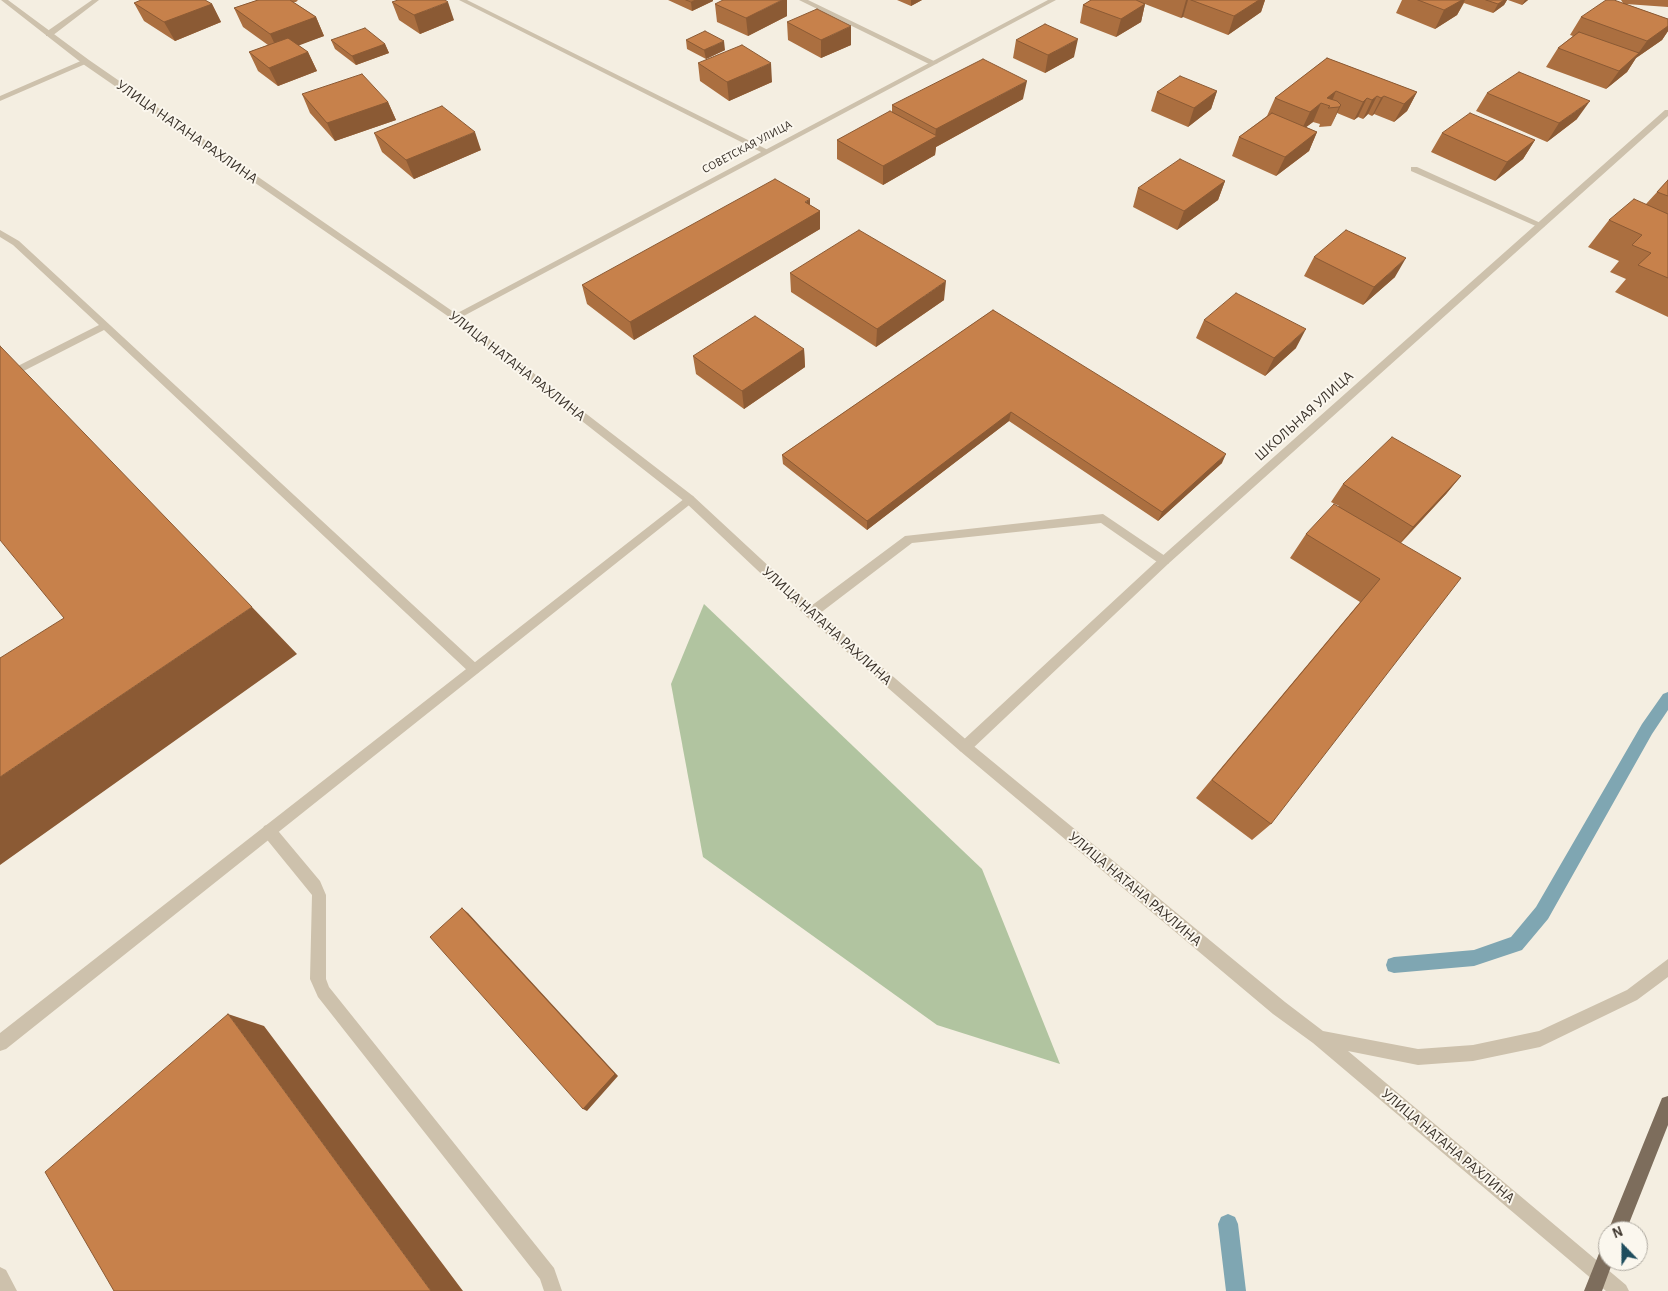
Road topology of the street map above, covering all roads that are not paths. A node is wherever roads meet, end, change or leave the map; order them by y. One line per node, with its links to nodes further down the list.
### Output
1 (4, 0): 6 (street, УЛИЦА НАТАНА РАХЛИНА)
2 (96, 0): 6 (street)
3 (462, 0): 11 (street)
4 (802, 0): 8 (street)
5 (1053, 0): 8 (street, СОВЕТСКАЯ УЛИЦА)
6 (50, 34): 7 (street, УЛИЦА НАТАНА РАХЛИНА)
7 (86, 62): 9 (street); 15 (street, УЛИЦА НАТАНА РАХЛИНА)
8 (934, 63): 11 (street, СОВЕТСКАЯ УЛИЦА)
9 (0, 99)
10 (1668, 112): 13 (street, ШКОЛЬНАЯ УЛИЦА)
11 (766, 150): 15 (street, СОВЕТСКАЯ УЛИЦА)
12 (1414, 169): 13 (street)
13 (1541, 225): 19 (street, ШКОЛЬНАЯ УЛИЦА)
14 (0, 234): 16 (street)
15 (455, 317): 18 (street, УЛИЦА НАТАНА РАХЛИНА)
16 (105, 326): 17 (street); 21 (street)
17 (0, 379)
18 (689, 499): 20 (street, УЛИЦА НАТАНА РАХЛИНА); 21 (street)
19 (1164, 561): 20 (street); 22 (street, ШКОЛЬНАЯ УЛИЦА)
20 (811, 613): 22 (street, УЛИЦА НАТАНА РАХЛИНА)
21 (474, 669): 23 (street)
22 (964, 747): 25 (street, УЛИЦА НАТАНА РАХЛИНА)
23 (269, 831): 26 (street); 32 (street)
24 (1668, 967): 25 (street)
25 (1318, 1038): 29 (street, УЛИЦА НАТАНА РАХЛИНА)
26 (0, 1043)
27 (1668, 1104): 28 (main road)
28 (1621, 1221)
29 (1600, 1273): 33 (main road); 34 (street, УЛИЦА НАТАНА РАХЛИНА)
30 (0, 1276): 31 (street)
31 (8, 1291)
32 (554, 1291)
33 (1593, 1291)
34 (1620, 1291)

